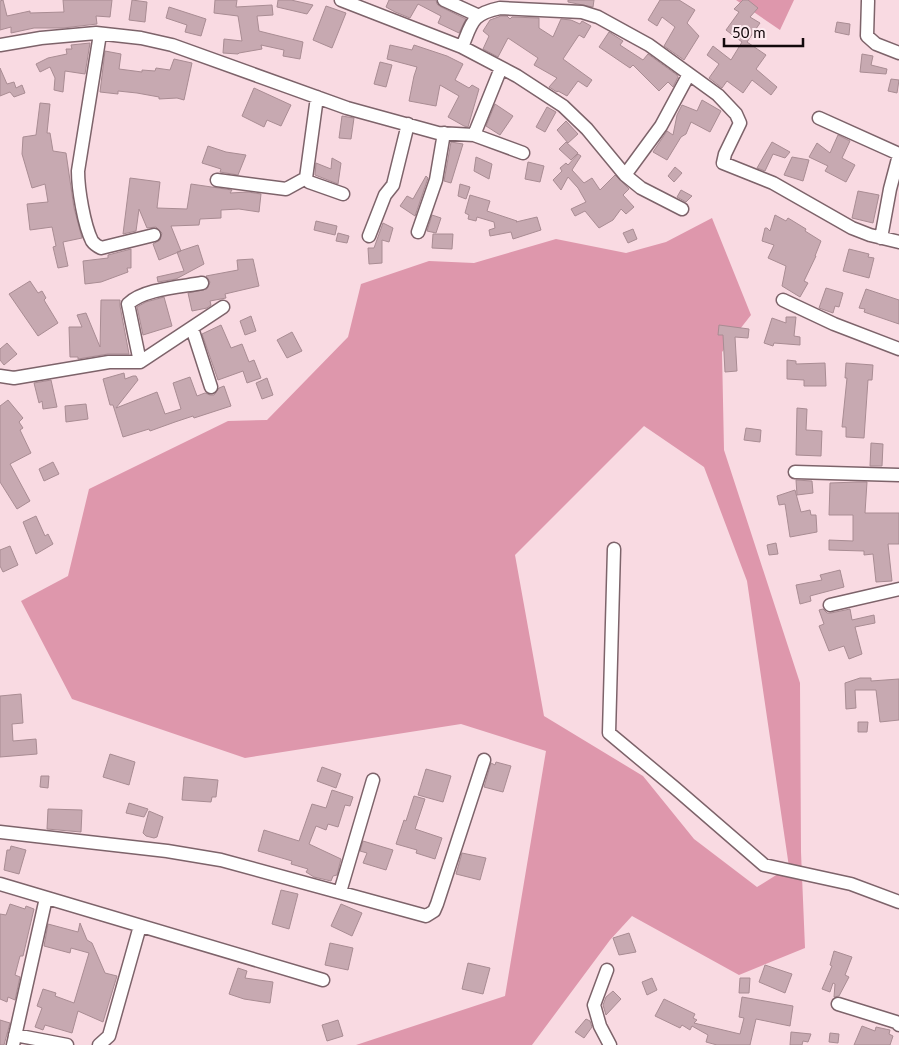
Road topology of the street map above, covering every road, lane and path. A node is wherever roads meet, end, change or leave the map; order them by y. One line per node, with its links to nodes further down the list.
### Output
1 (342, 0): 7 (street)
2 (444, 0): 4 (street)
3 (868, 0): 8 (street)
4 (477, 15): 7 (street); 10 (street)
5 (100, 34): 6 (street); 11 (street); 24 (street)
6 (0, 45)
7 (462, 47): 9 (street)
8 (899, 53)
9 (501, 68): 15 (street); 18 (street)
10 (689, 74): 18 (street); 26 (street)
11 (317, 97): 13 (street); 19 (street)
12 (819, 118): 17 (street)
13 (408, 124): 14 (street); 25 (street)
14 (444, 133): 15 (street); 23 (street)
15 (474, 135): 16 (street)
16 (523, 153)
17 (899, 154): 26 (street)
18 (625, 174): 22 (street)
19 (306, 178): 20 (street); 21 (street)
20 (217, 180)
21 (343, 194)
22 (682, 209)
23 (418, 232)
24 (154, 235)
25 (369, 236)
26 (881, 238): 27 (street)
27 (899, 242)
28 (202, 283): 33 (street)
29 (783, 300): 32 (street)
30 (223, 307): 31 (street)
31 (192, 328): 33 (street); 35 (street)
32 (899, 349)
33 (140, 362): 34 (street)
34 (0, 376)
35 (211, 387)
36 (794, 472): 37 (street)
37 (899, 475)
38 (614, 549): 47 (street)
39 (899, 589): 40 (street)
40 (830, 605)
41 (484, 760): 45 (street)
42 (373, 780): 45 (street)
43 (0, 832): 45 (street)
44 (0, 884): 46 (street)
45 (340, 892)
46 (46, 898): 48 (street); 53 (street)
47 (899, 902)
48 (140, 926): 50 (street); 55 (street)
49 (607, 970): 56 (street)
50 (323, 980)
51 (838, 1004): 52 (street)
52 (899, 1025)
53 (14, 1040): 54 (street)
54 (67, 1045)
55 (99, 1045)
56 (610, 1045)

